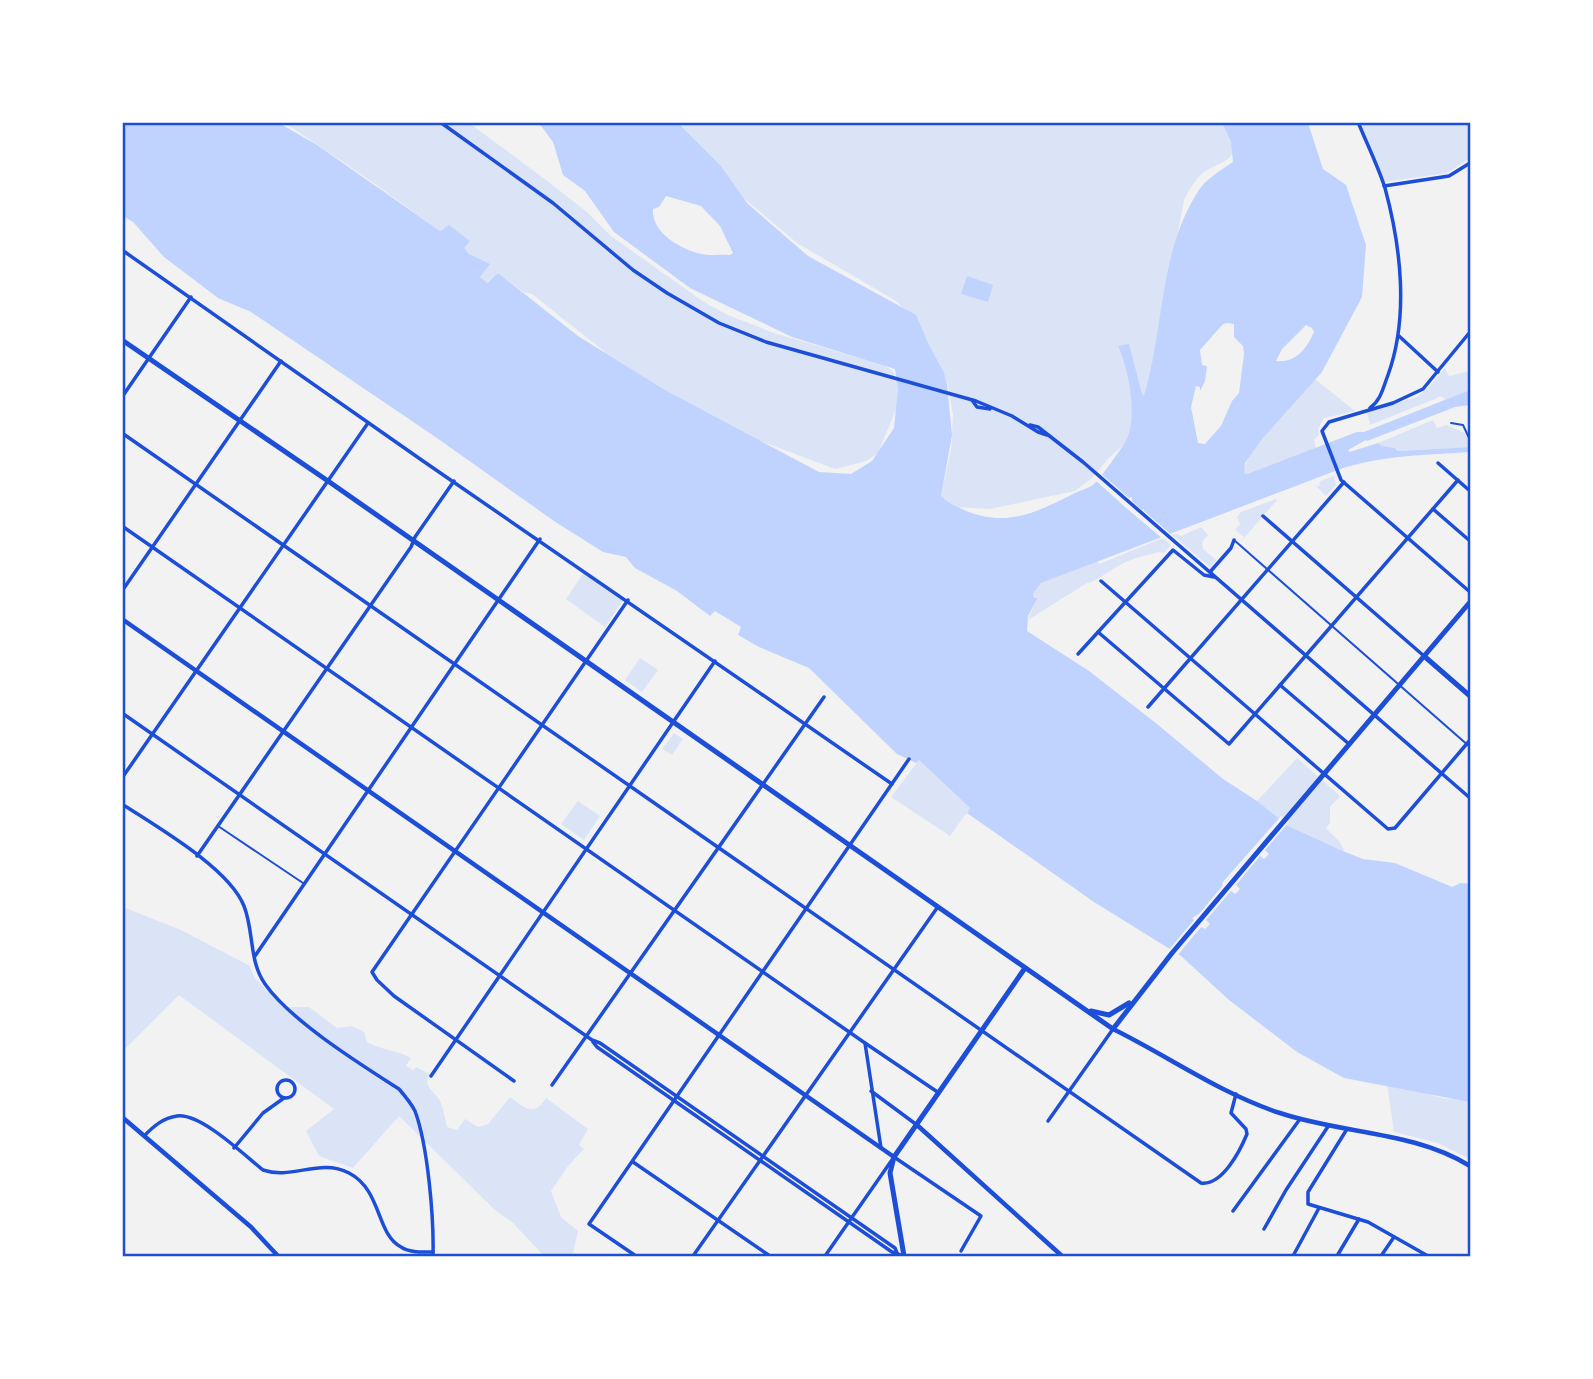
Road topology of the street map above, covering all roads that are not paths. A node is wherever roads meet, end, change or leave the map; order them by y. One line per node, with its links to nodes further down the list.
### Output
1 (440, 122): 39 (street)
2 (1358, 122): 4 (street)
3 (1471, 163): 4 (street)
4 (1384, 186): 8 (street)
5 (122, 250): 6 (street)
6 (191, 297): 10 (street); 11 (street)
7 (1471, 332): 12 (street)
8 (1399, 336): 12 (street); 14 (street)
9 (122, 340): 10 (main road)
10 (149, 359): 13 (street); 15 (main road)
11 (281, 361): 15 (street); 16 (street)
12 (1438, 372): 14 (street)
13 (122, 397)
14 (1369, 410): 24 (street)
15 (240, 420): 22 (main road); 25 (street)
16 (368, 423): 22 (street); 23 (street)
17 (1451, 423): 19 (lane)
18 (122, 433): 25 (street)
19 (1471, 440)
20 (1438, 463): 21 (street)
21 (1458, 480): 26 (street); 27 (street)
22 (328, 481): 33 (main road); 36 (street)
23 (454, 481): 31 (street); 33 (street)
24 (1344, 482): 30 (street); 34 (street)
25 (195, 484): 36 (street); 37 (street)
26 (1471, 491)
27 (1433, 509): 30 (street); 35 (street)
28 (1263, 516): 34 (street)
29 (122, 526): 37 (street)
30 (1408, 538): 42 (street); 43 (street)
31 (540, 539): 44 (street); 45 (street)
32 (1234, 540): 38 (lane); 39 (street)
33 (413, 541): 44 (main road); 49 (street)
34 (1293, 541): 38 (street); 43 (street)
35 (1471, 541)
36 (284, 545): 49 (street); 50 (street)
37 (152, 547): 41 (street); 50 (street)
38 (1267, 571): 46 (street); 52 (lane)
39 (1212, 575): 46 (street); 47 (street)
40 (1101, 581): 47 (street)
41 (122, 591)
42 (1471, 592)
43 (1357, 597): 52 (street); 56 (street)
44 (498, 600): 58 (main road); 60 (street)
45 (628, 600): 58 (street); 59 (street)
46 (1241, 601): 55 (street); 57 (street)
47 (1126, 602): 53 (street); 57 (street)
48 (1471, 602): 56 (main road)
49 (371, 605): 60 (street); 61 (street)
50 (241, 607): 61 (street); 62 (street)
51 (122, 619): 62 (street)
52 (1331, 626): 55 (street); 64 (lane)
53 (1098, 632): 54 (street); 65 (street)
54 (1079, 654)
55 (1306, 656): 63 (street); 71 (street)
56 (1424, 656): 64 (main road); 67 (main road)
57 (1191, 658): 65 (street); 70 (street)
58 (586, 660): 72 (main road); 74 (street)
59 (715, 662): 72 (street); 73 (street)
60 (454, 664): 74 (street); 75 (street)
61 (328, 667): 75 (street); 76 (street)
62 (196, 671): 76 (street); 77 (street)
63 (1280, 685): 70 (street); 78 (street)
64 (1399, 685): 71 (main road); 79 (lane)
65 (1165, 688): 68 (street); 70 (street)
66 (824, 696): 73 (street)
67 (1471, 696)
68 (1148, 707)
69 (122, 713): 77 (street)
70 (1255, 714): 81 (street)
71 (1373, 715): 78 (main road); 82 (street)
72 (674, 722): 84 (main road); 86 (street)
73 (805, 723): 84 (street); 85 (street)
74 (541, 724): 86 (street); 87 (street)
75 (411, 727): 87 (street); 88 (street)
76 (284, 731): 88 (street); 89 (street)
77 (153, 734): 83 (street); 89 (street)
78 (1349, 744): 81 (main road)
79 (1469, 744): 82 (street)
80 (909, 759): 85 (street)
81 (1324, 773): 82 (street); 111 (main road)
82 (1442, 774): 90 (street)
83 (122, 778)
84 (762, 784): 93 (main road); 94 (street)
85 (892, 784): 93 (street)
86 (630, 787): 94 (street); 95 (street)
87 (498, 788): 95 (street); 96 (street)
88 (368, 790): 96 (street); 97 (street)
89 (240, 794): 92 (street); 97 (street)
90 (1471, 799)
91 (122, 804): 98 (street)
92 (218, 826): 98 (street); 99 (lane)
93 (850, 845): 100 (main road); 101 (street)
94 (718, 848): 101 (street); 102 (street)
95 (587, 849): 102 (street); 103 (street)
96 (455, 851): 103 (street); 104 (street)
97 (325, 854): 99 (street); 104 (street)
98 (197, 856): 105 (street)
99 (304, 884): 105 (street)
100 (937, 908): 106 (main road); 107 (street)
101 (806, 909): 107 (street); 108 (street)
102 (674, 910): 108 (street); 109 (street)
103 (543, 914): 109 (street); 110 (street)
104 (412, 915): 110 (street); 118 (street)
105 (254, 956): 151 (street)
106 (1025, 968): 112 (main road); 114 (main road)
107 (894, 970): 114 (street); 115 (street)
108 (763, 972): 115 (street); 116 (street)
109 (631, 973): 116 (street); 117 (street)
110 (500, 976): 117 (street); 118 (street)
111 (1137, 997): 112 (main road); 113 (main road)
112 (1084, 1009): 113 (main road)
113 (1113, 1029): 125 (street); 126 (street)
114 (981, 1032): 124 (main road); 125 (street)
115 (850, 1033): 119 (street); 127 (street)
116 (719, 1035): 127 (street); 129 (street)
117 (587, 1037): 122 (street); 129 (street)
118 (456, 1040): 120 (street); 121 (street)
119 (865, 1043): 123 (street); 124 (street)
120 (431, 1076)
121 (514, 1081)
122 (552, 1085)
123 (871, 1091): 133 (street); 138 (street)
124 (939, 1093): 133 (main road)
125 (1069, 1093): 126 (street); 132 (street)
126 (1236, 1094): 131 (street)
127 (806, 1095): 138 (street); 140 (street)
128 (284, 1098): 128 (street); 137 (street)
129 (676, 1099): 140 (street); 141 (street)
130 (122, 1117): 136 (street)
131 (1300, 1119): 134 (street); 144 (street)
132 (1048, 1121)
133 (917, 1125): 139 (main road); 158 (street)
134 (1329, 1125): 135 (street); 148 (street)
135 (1347, 1129): 142 (street); 143 (street)
136 (145, 1135): 137 (street); 152 (street)
137 (234, 1147): 151 (street)
138 (881, 1148): 139 (street)
139 (894, 1157): 146 (street); 150 (street); 157 (main road)
140 (762, 1159): 146 (street); 147 (street)
141 (633, 1162): 147 (street); 153 (street)
142 (1471, 1166)
143 (1319, 1208): 145 (street); 159 (street)
144 (1233, 1211)
145 (1359, 1219): 149 (street); 160 (street)
146 (851, 1220): 156 (street); 157 (street)
147 (718, 1221): 154 (street); 155 (street)
148 (1264, 1229)
149 (1394, 1237): 161 (street); 162 (street)
150 (961, 1251)
151 (433, 1254)
152 (278, 1256)
153 (636, 1256)
154 (693, 1256)
155 (770, 1256)
156 (825, 1256)
157 (903, 1256)
158 (1062, 1256)
159 (1293, 1256)
160 (1337, 1256)
161 (1381, 1256)
162 (1428, 1256)

